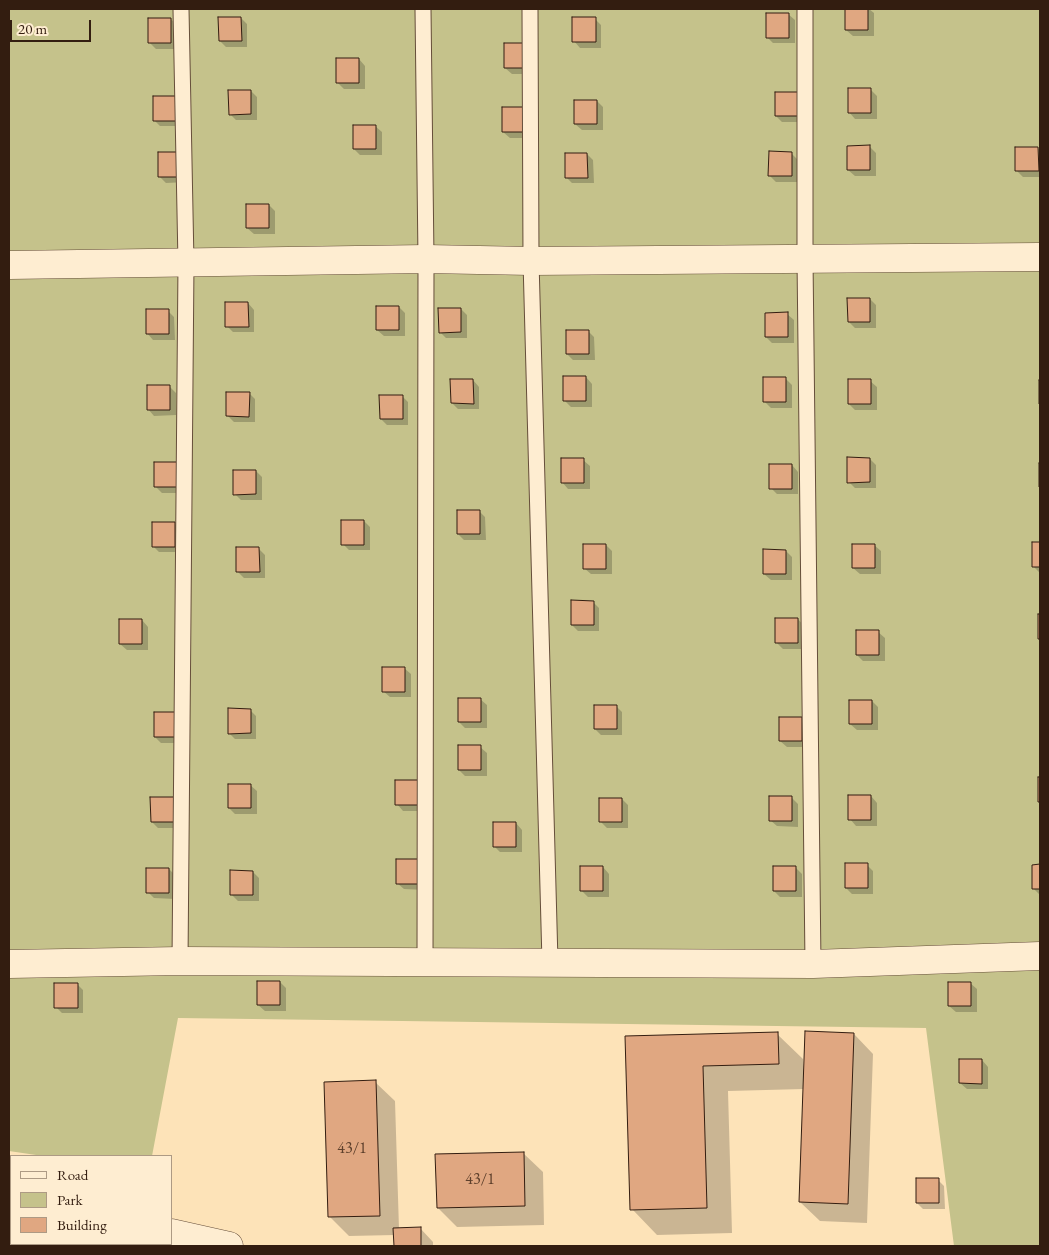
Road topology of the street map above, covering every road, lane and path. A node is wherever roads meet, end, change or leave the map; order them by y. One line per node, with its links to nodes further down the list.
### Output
1 (180, 9): 9 (lane)
2 (423, 9): 6 (lane)
3 (530, 9): 8 (lane)
4 (805, 9): 7 (lane)
5 (1040, 257): 7 (street)
6 (426, 259): 8 (street); 9 (street); 13 (lane)
7 (805, 259): 8 (street); 16 (lane)
8 (531, 261): 14 (lane)
9 (186, 263): 10 (street); 12 (lane)
10 (9, 265)
11 (1040, 956): 16 (street)
12 (180, 961): 13 (street); 15 (street)
13 (425, 962): 14 (street)
14 (550, 962): 16 (street)
15 (9, 964)
16 (813, 964)
17 (172, 1233): 18 (street)
18 (202, 1243): 19 (street)
19 (228, 1246)

